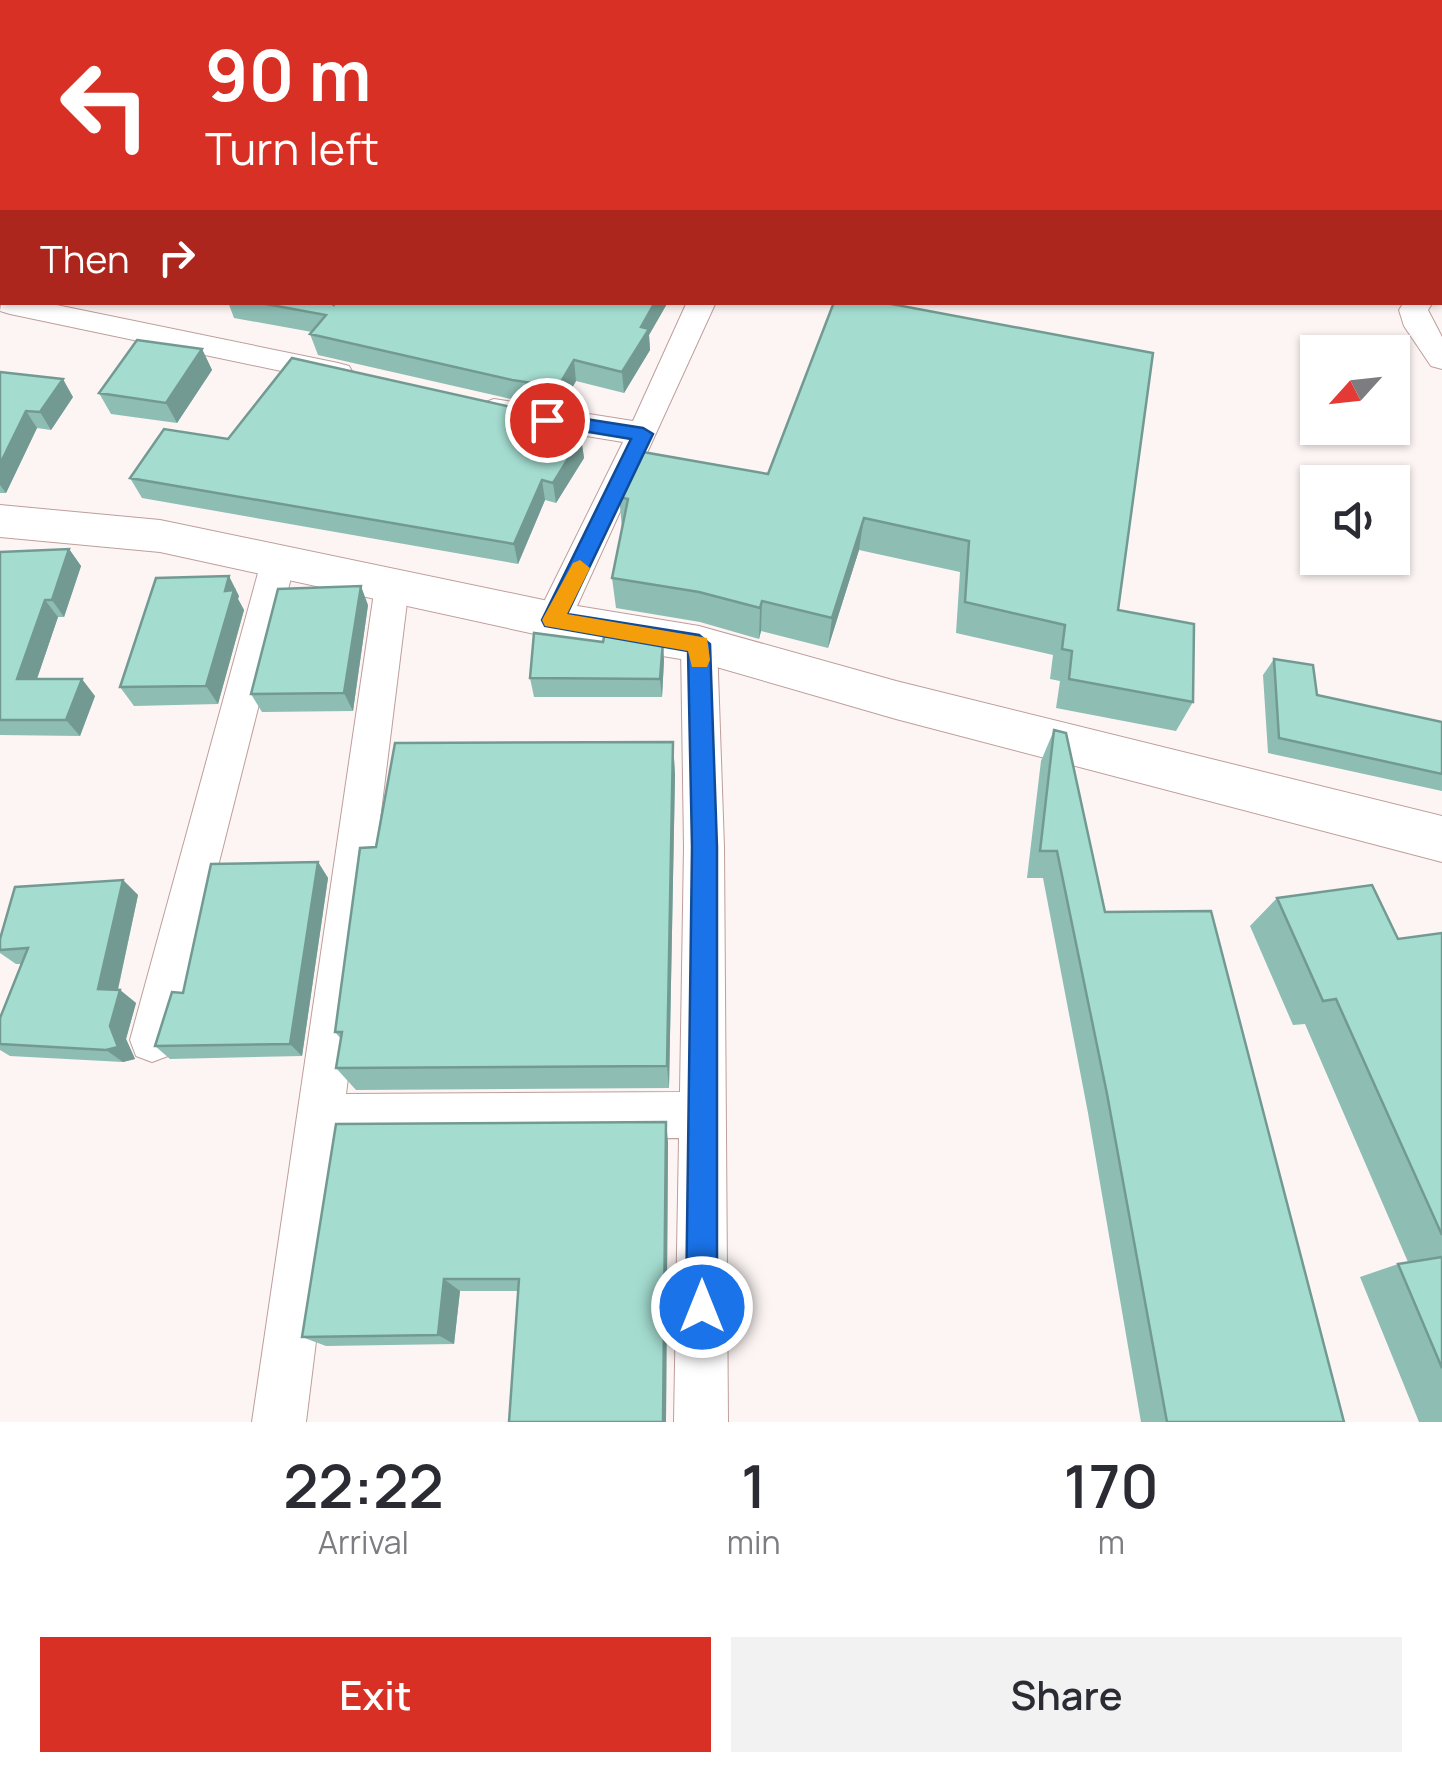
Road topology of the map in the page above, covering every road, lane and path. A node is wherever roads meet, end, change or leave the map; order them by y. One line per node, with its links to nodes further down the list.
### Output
1 (10, 305): 5 (street)
2 (701, 305): 7 (street)
3 (1417, 305): 4 (street)
4 (1442, 358)
5 (376, 381)
6 (463, 402): 7 (street)
7 (643, 434): 11 (street)
8 (0, 521): 9 (street)
9 (278, 562): 10 (street); 14 (street)
10 (392, 586): 11 (street); 16 (street)
11 (553, 620): 12 (street)
12 (699, 644): 13 (street); 15 (street)
13 (1442, 839)
14 (152, 1040)
15 (702, 1114): 16 (street); 18 (street)
16 (323, 1117): 17 (street)
17 (279, 1422)
18 (701, 1422)

